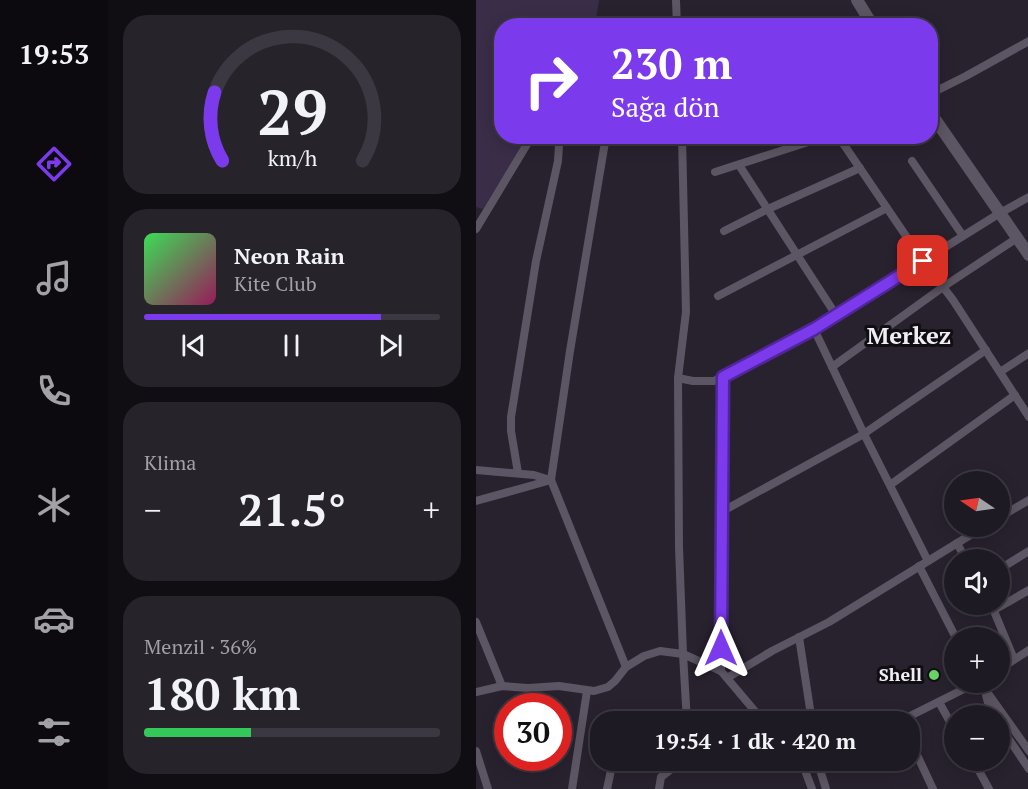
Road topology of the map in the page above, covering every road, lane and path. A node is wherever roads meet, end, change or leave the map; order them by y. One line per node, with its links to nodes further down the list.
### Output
1 (676, 0): 3 (street)
2 (857, 0): 4 (main road)
3 (677, 18)
4 (868, 18)
5 (1028, 41): 6 (street)
6 (938, 90)
7 (938, 124): 21 (main road)
8 (527, 144): 22 (street)
9 (559, 144): 43 (street)
10 (605, 144): 44 (street)
11 (682, 144): 38 (street)
12 (799, 144): 15 (street)
13 (844, 144): 16 (street)
14 (912, 161): 24 (street)
15 (739, 165): 17 (street); 20 (street)
16 (860, 168): 19 (street); 20 (street)
17 (715, 172)
18 (1028, 196): 21 (street)
19 (887, 208): 26 (street); 28 (street)
20 (768, 209): 23 (street); 26 (street)
21 (1000, 213): 24 (street); 25 (main road)
22 (476, 229)
23 (724, 231)
24 (963, 236): 28 (street)
25 (1017, 238): 27 (main road); 29 (street)
26 (798, 255): 30 (street); 31 (street)
27 (1028, 255)
28 (923, 261): 29 (street); 31 (street)
29 (943, 287): 33 (street); 35 (street)
30 (718, 296)
31 (836, 315): 32 (street)
32 (814, 329): 35 (street); 37 (street)
33 (986, 350): 36 (street); 41 (street)
34 (1028, 353): 36 (street)
35 (832, 367): 41 (street)
36 (1000, 372): 39 (street)
37 (723, 377): 38 (street); 49 (street)
38 (678, 378): 64 (street)
39 (1015, 396): 40 (street); 45 (street)
40 (1028, 417)
41 (864, 434): 45 (street); 49 (street)
42 (476, 470): 43 (street)
43 (518, 473): 44 (street)
44 (551, 480): 47 (street); 67 (street)
45 (890, 485): 54 (street)
46 (1028, 500): 48 (street)
47 (476, 501)
48 (1010, 511)
49 (721, 512): 68 (street)
50 (967, 537): 51 (street)
51 (957, 543): 52 (street); 54 (street)
52 (960, 549)
53 (1028, 551): 55 (street)
54 (928, 561): 56 (street)
55 (1010, 563)
56 (919, 566): 61 (street); 62 (street)
57 (1028, 590): 58 (street)
58 (1010, 598)
59 (995, 615): 65 (street)
60 (476, 622): 69 (street)
61 (950, 627)
62 (798, 637): 68 (street); 77 (street)
63 (1028, 650): 65 (street)
64 (683, 654): 67 (street); 68 (street); 75 (street)
65 (1014, 659): 66 (street)
66 (1010, 662)
67 (626, 667): 70 (street)
68 (724, 675): 76 (street)
69 (502, 686): 70 (street); 71 (street)
70 (587, 691): 91 (street)
71 (476, 692)
72 (961, 693): 74 (street)
73 (986, 693): 82 (street)
74 (939, 702): 78 (street); 79 (street)
75 (686, 711)
76 (755, 711)
77 (810, 711)
78 (920, 711)
79 (944, 711)
80 (1010, 741): 84 (street)
81 (476, 751): 90 (street)
82 (1028, 751)
83 (920, 761): 96 (street)
84 (1028, 769)
85 (611, 771): 92 (street)
86 (669, 771): 93 (street)
87 (805, 771): 94 (street)
88 (820, 771): 95 (street)
89 (978, 771): 97 (street)
90 (488, 789)
91 (572, 789)
92 (607, 789)
93 (659, 789)
94 (812, 789)
95 (826, 789)
96 (933, 789)
97 (989, 789)

